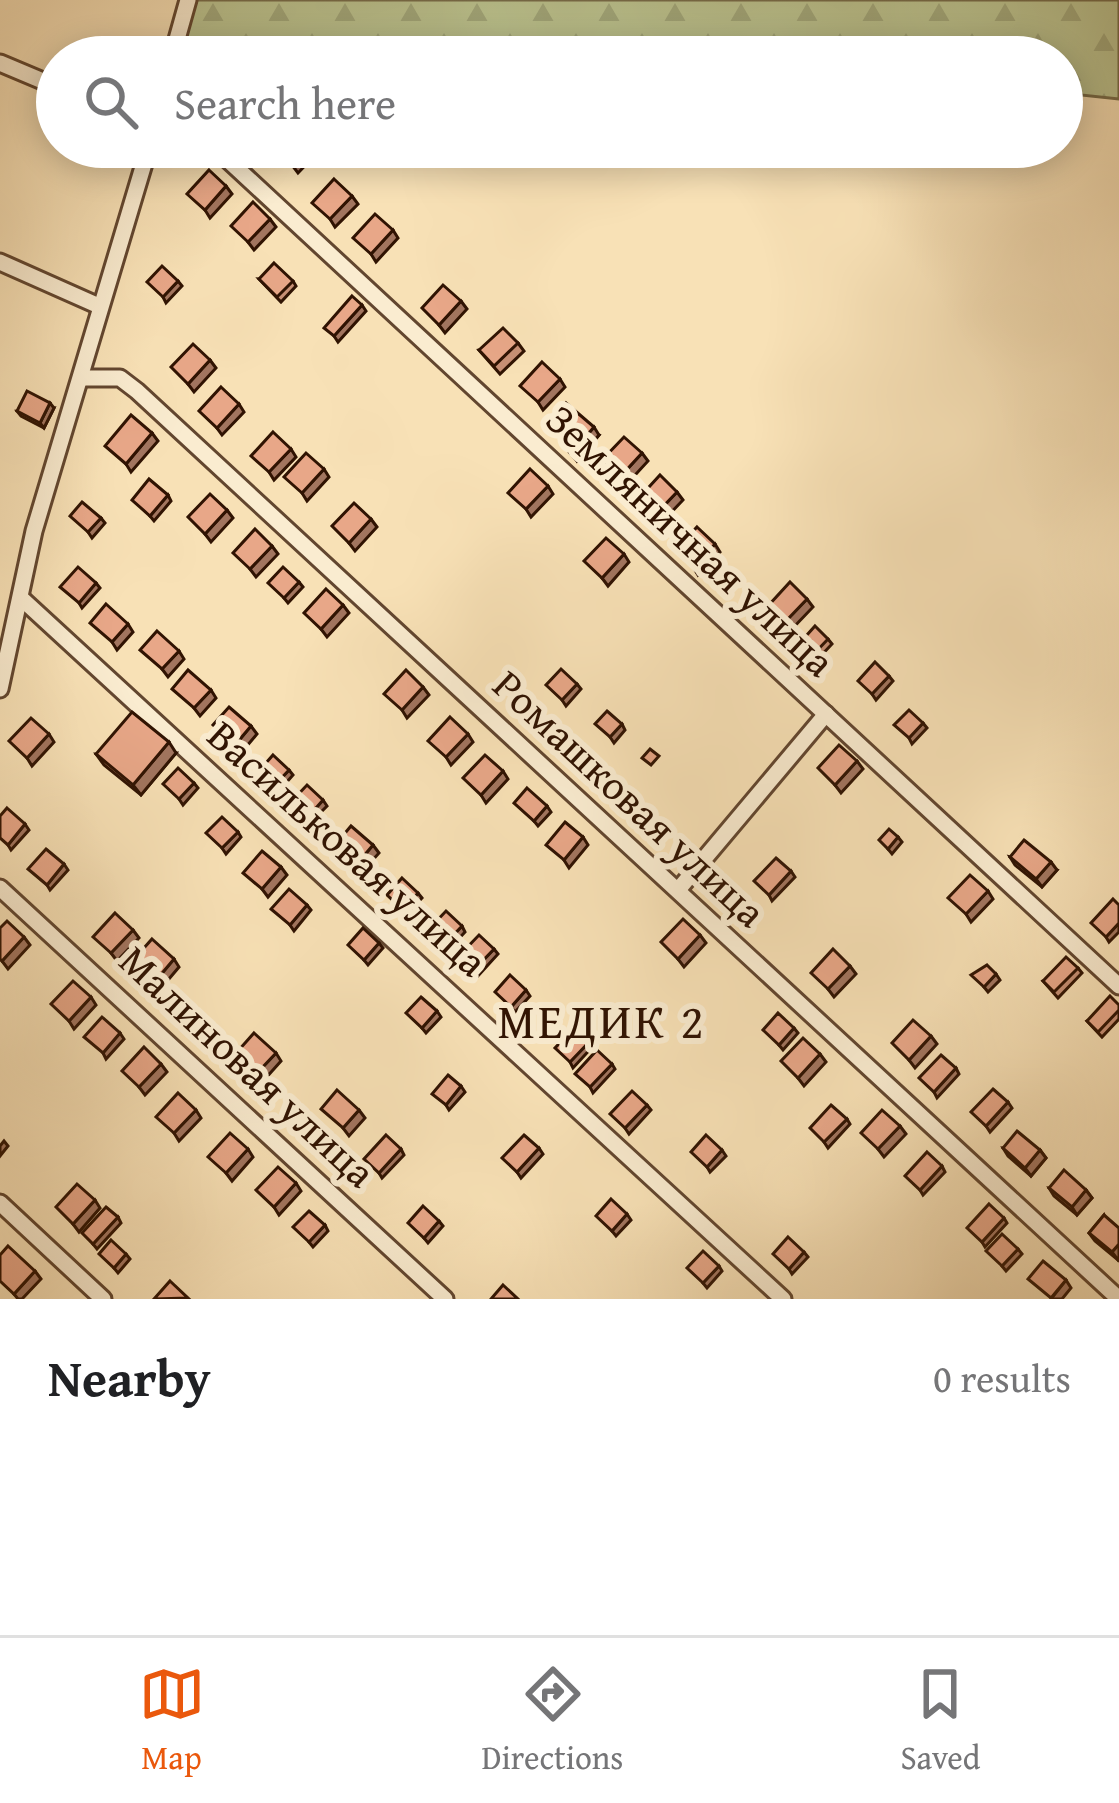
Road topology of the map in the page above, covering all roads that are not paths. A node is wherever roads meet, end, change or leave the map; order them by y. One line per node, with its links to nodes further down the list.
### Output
1 (188, 0): 2 (street)
2 (178, 36)
3 (0, 63): 4 (street)
4 (36, 78)
5 (142, 168): 8 (street)
6 (237, 168): 12 (street, Земляничная улица)
7 (0, 262): 8 (street)
8 (98, 306): 9 (street)
9 (81, 378): 10 (street); 14 (street, Ромашковая улица)
10 (22, 599): 11 (street); 19 (street, Васильковая улица)
11 (0, 689)
12 (826, 714): 14 (street); 15 (street, Земляничная улица)
13 (0, 888): 18 (street, Малиновая улица)
14 (678, 890): 20 (street, Ромашковая улица)
15 (1119, 986)
16 (0, 1203): 17 (street)
17 (103, 1299)
18 (445, 1299)
19 (783, 1299)
20 (1119, 1299)

